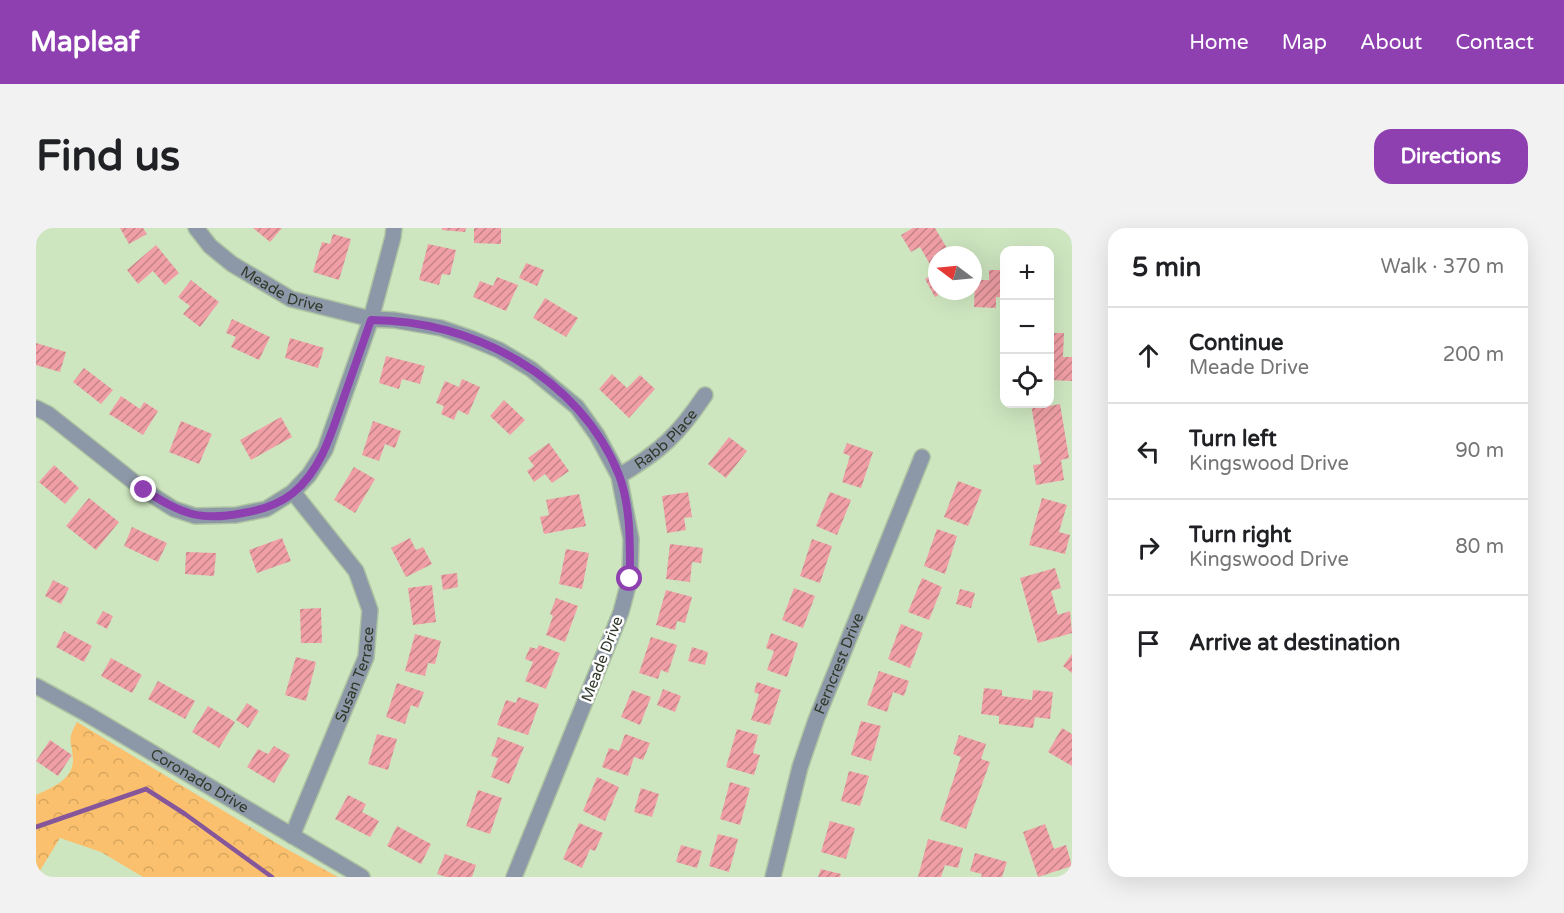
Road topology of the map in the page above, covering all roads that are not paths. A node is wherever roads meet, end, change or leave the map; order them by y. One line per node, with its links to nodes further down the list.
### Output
1 (196, 228): 3 (street, Meade Drive)
2 (394, 228): 3 (street)
3 (371, 320): 7 (street, Meade Drive); 8 (street)
4 (705, 394): 7 (street, Rabb Place)
5 (36, 408): 8 (street)
6 (922, 457): 13 (street, Ferncrest Drive)
7 (619, 476): 12 (street, Meade Drive)
8 (293, 492): 10 (street, Susan Terrace)
9 (36, 686): 10 (street, Coronado Drive)
10 (292, 836): 11 (street, Coronado Drive)
11 (363, 877)
12 (514, 877)
13 (773, 877)

